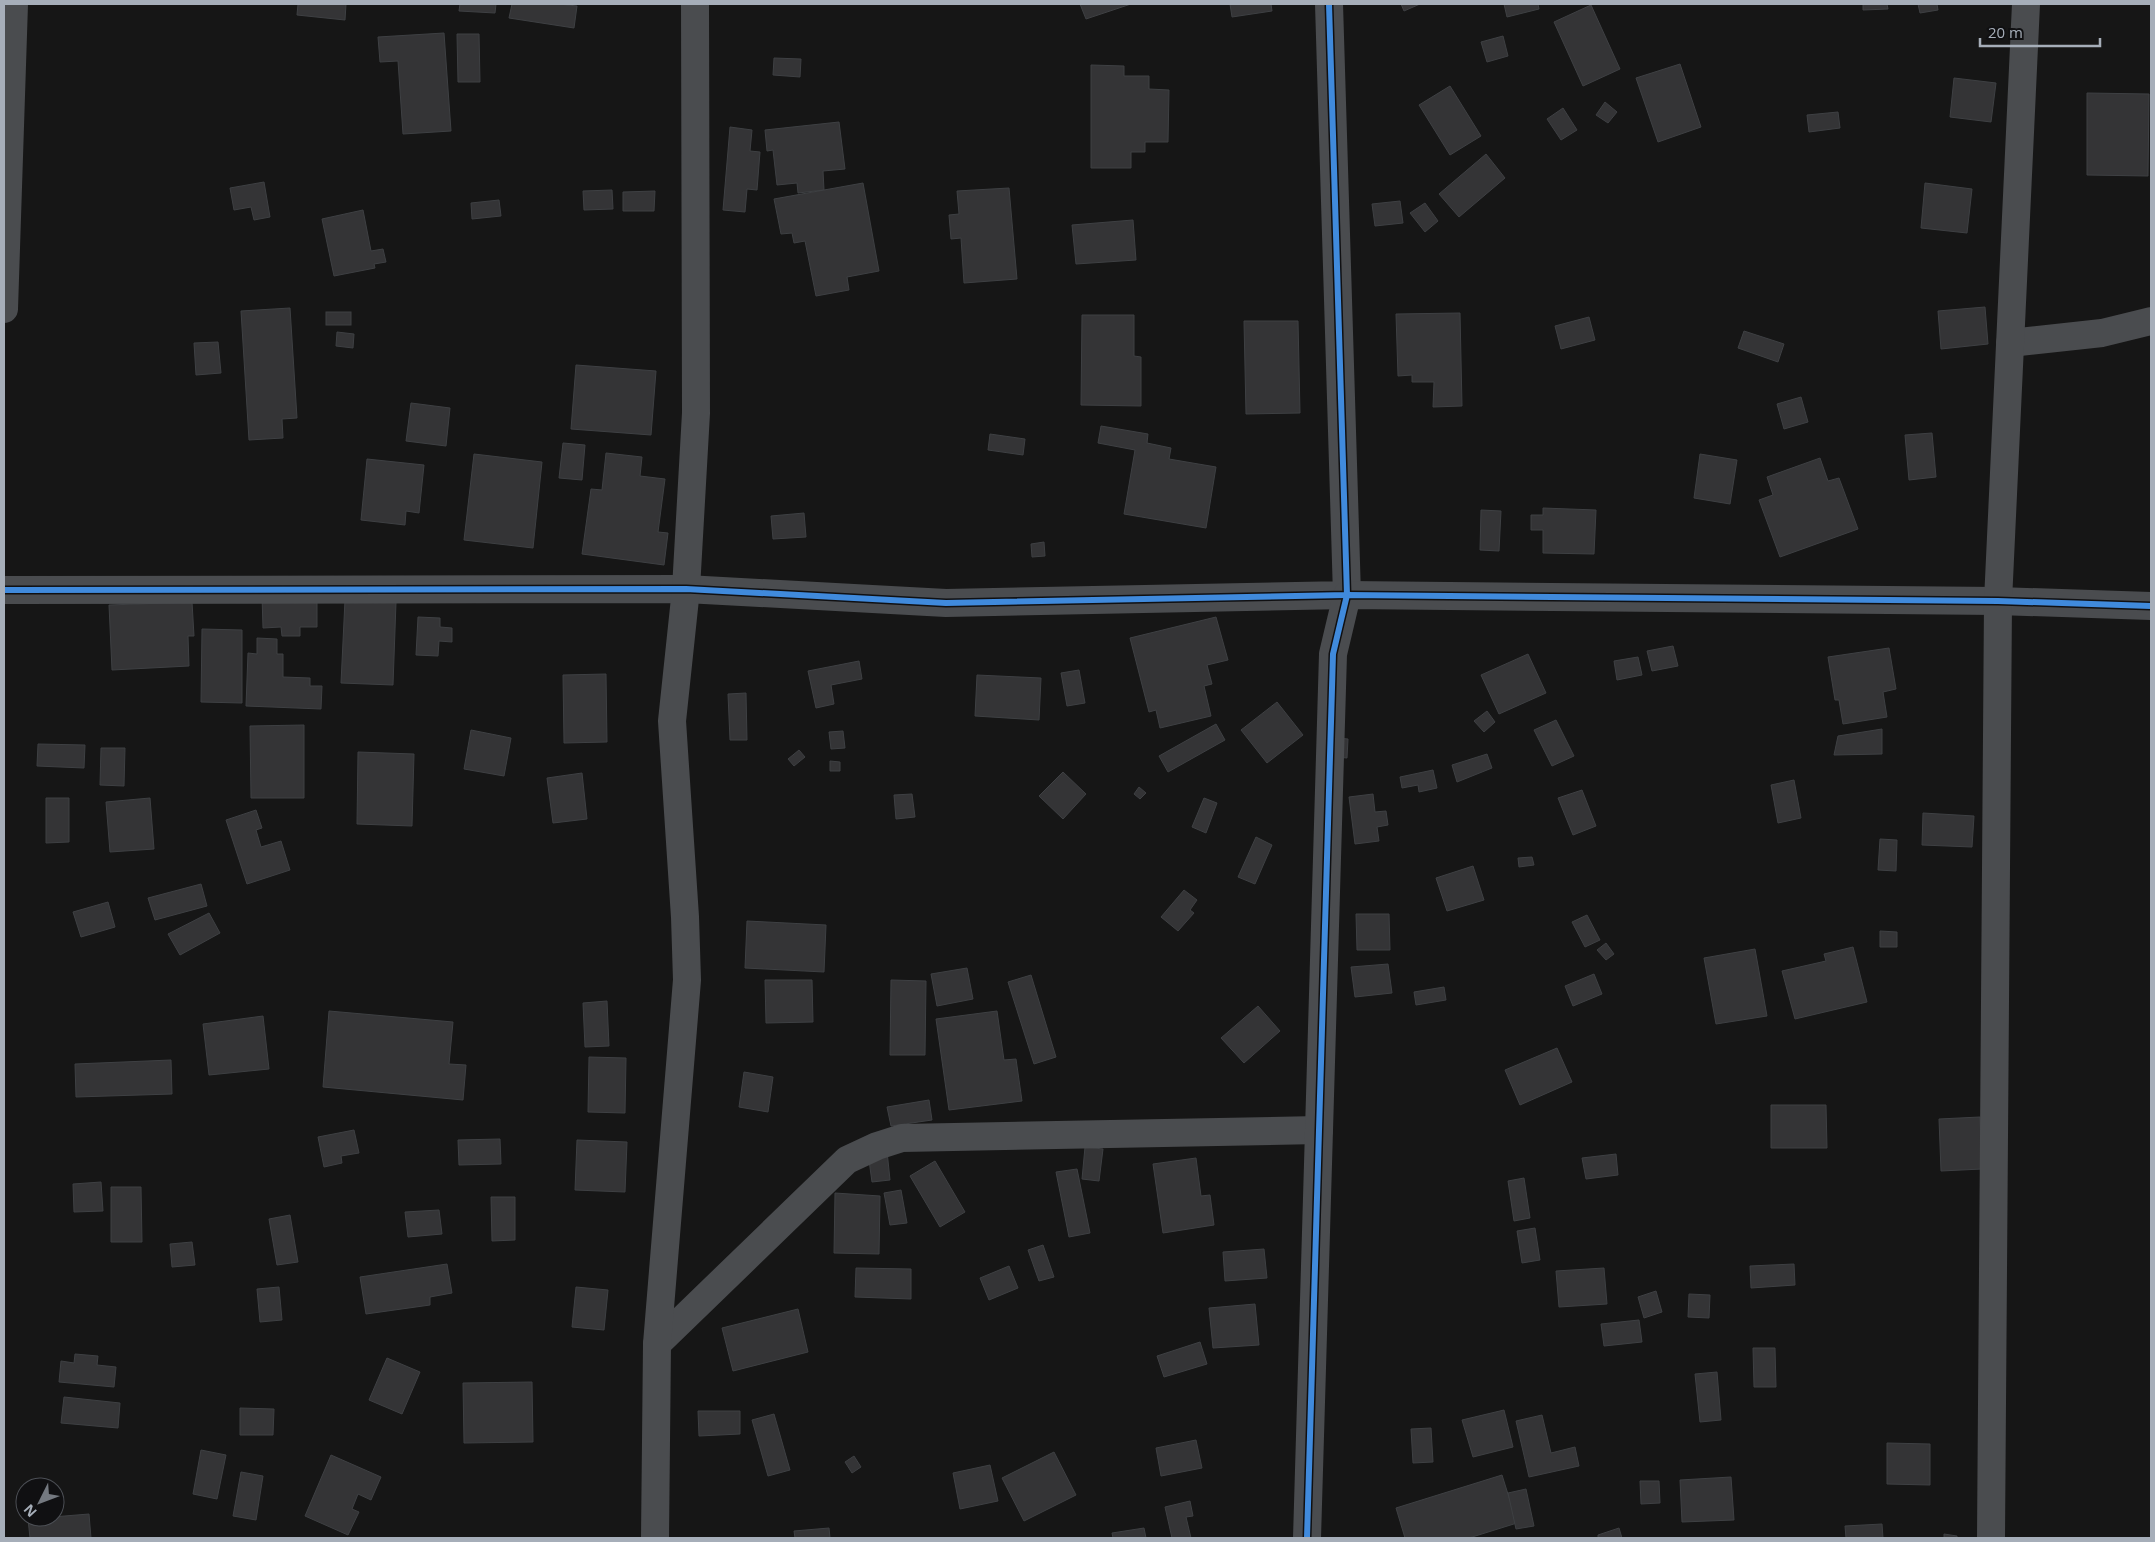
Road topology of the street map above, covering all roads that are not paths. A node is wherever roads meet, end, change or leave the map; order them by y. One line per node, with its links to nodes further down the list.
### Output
1 (14, 4): 5 (street)
2 (695, 4): 8 (street)
3 (1329, 4): 10 (street)
4 (2026, 4): 7 (street)
5 (4, 309)
6 (2151, 321): 7 (street)
7 (2010, 343): 11 (street)
8 (686, 589): 9 (street); 10 (street); 14 (street)
9 (4, 590)
10 (1347, 595): 11 (street); 13 (street)
11 (1998, 601): 12 (street); 17 (street)
12 (2151, 606)
13 (1319, 1130): 14 (street); 16 (street)
14 (657, 1344): 15 (street)
15 (655, 1538)
16 (1307, 1538)
17 (1991, 1538)

